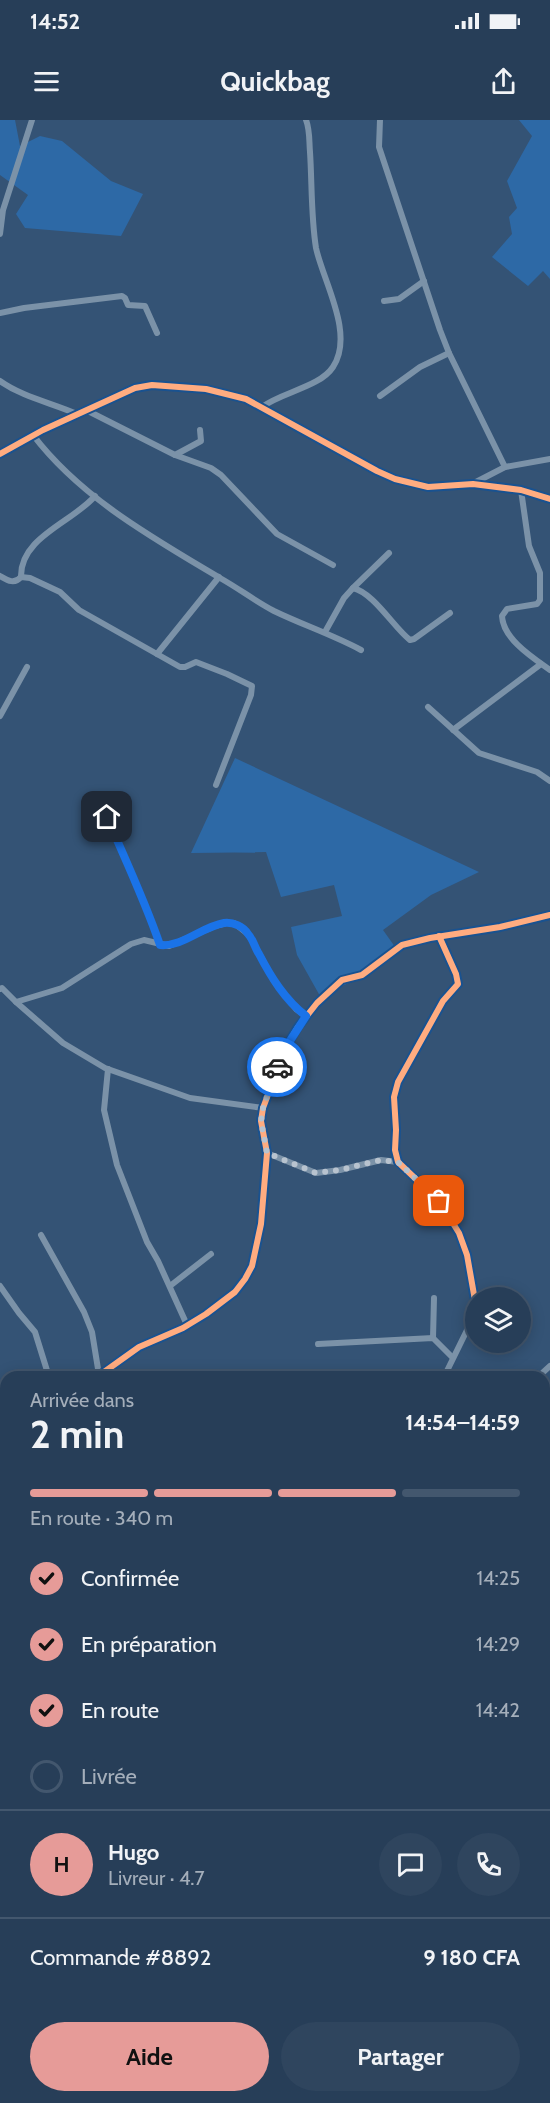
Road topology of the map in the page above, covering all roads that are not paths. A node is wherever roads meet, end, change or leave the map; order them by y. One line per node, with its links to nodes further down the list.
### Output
1 (32, 120): 4 (street)
2 (306, 120): 12 (street)
3 (380, 120): 5 (street)
4 (0, 234)
5 (424, 281): 6 (street); 9 (street)
6 (384, 300)
7 (0, 313): 8 (street)
8 (157, 333)
9 (449, 353): 11 (street); 20 (street)
10 (0, 381): 14 (street)
11 (380, 396)
12 (262, 406): 13 (street); 21 (street)
13 (88, 411): 14 (street); 18 (street)
14 (79, 415): 16 (street)
15 (200, 430): 18 (street)
16 (33, 435): 17 (street); 23 (street)
17 (0, 454)
18 (175, 455): 26 (street)
19 (550, 459): 20 (street)
20 (505, 467): 21 (street)
21 (473, 484): 22 (street)
22 (521, 490): 24 (street); 35 (street)
23 (95, 496): 28 (street); 29 (street)
24 (550, 499)
25 (389, 553): 30 (street)
26 (333, 565)
27 (0, 576): 28 (street)
28 (21, 577): 34 (street)
29 (219, 577): 32 (street); 34 (street)
30 (353, 588): 31 (street); 32 (street)
31 (450, 613)
32 (325, 632): 33 (street)
33 (361, 650)
34 (157, 654): 42 (street)
35 (542, 664): 37 (street); 40 (street)
36 (27, 667): 39 (street)
37 (550, 670)
38 (428, 707): 40 (street)
39 (0, 716)
40 (453, 730): 41 (street)
41 (550, 781)
42 (216, 784)
43 (107, 817): 46 (street)
44 (550, 915): 45 (street)
45 (439, 936): 49 (street); 53 (street)
46 (160, 945): 48 (street); 49 (street)
47 (1, 987): 48 (street)
48 (16, 1002): 50 (street)
49 (306, 1016): 51 (street)
50 (108, 1069): 51 (street); 57 (street)
51 (263, 1108): 52 (street)
52 (267, 1153): 53 (street); 60 (street)
53 (398, 1162): 58 (street)
54 (41, 1235): 66 (street)
55 (211, 1254): 57 (street)
56 (0, 1286): 65 (street)
57 (170, 1286): 60 (street)
58 (473, 1287)
59 (434, 1298): 62 (street)
60 (187, 1325): 67 (street)
61 (465, 1333): 64 (street)
62 (433, 1338): 63 (street); 64 (street)
63 (318, 1344)
64 (452, 1357): 68 (street)
65 (47, 1371)
66 (97, 1371)
67 (105, 1371)
68 (446, 1371)

